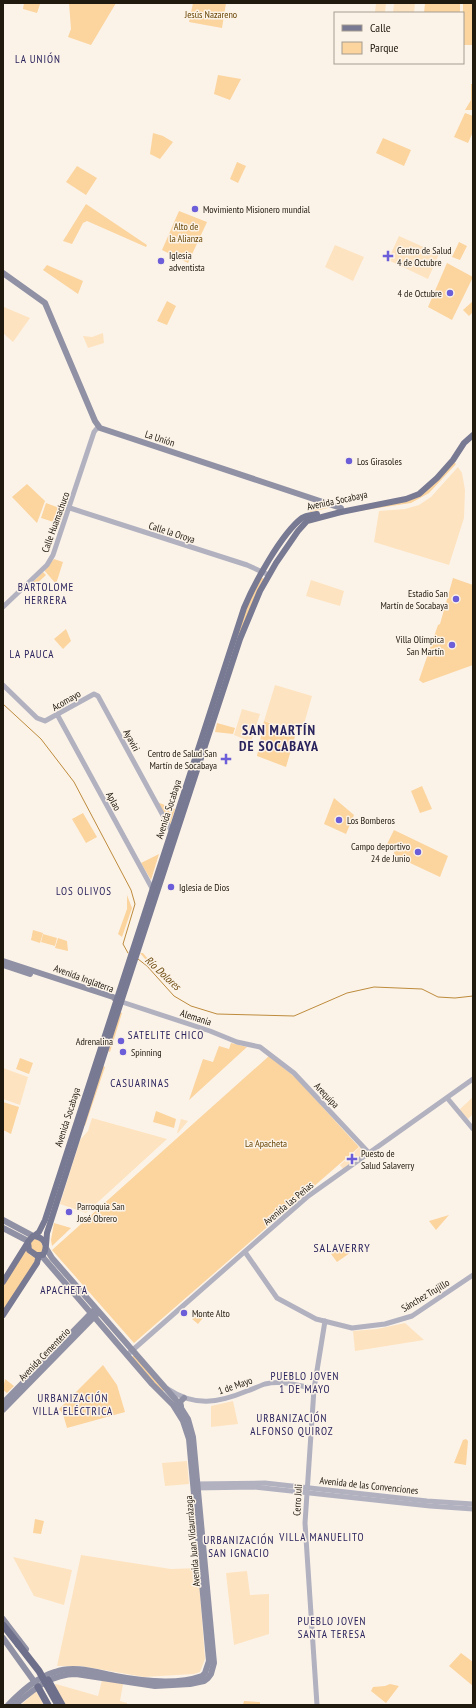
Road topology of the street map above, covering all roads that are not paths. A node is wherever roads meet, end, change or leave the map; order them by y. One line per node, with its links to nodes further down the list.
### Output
1 (3, 272): 2 (main road)
2 (98, 427): 4 (street, Calle Huamachuco); 5 (main road, La Unión)
3 (473, 435): 5 (main road, Avenida Socabaya)
4 (70, 508): 6 (street, Calle la Oroya); 8 (street, Calle Huamachuco)
5 (341, 510): 6 (main road, Avenida Socabaya); 7 (main road, Avenida Socabaya)
6 (262, 571): 7 (street, Calle la Oroya); 12 (main road, Avenida Socabaya)
7 (269, 575): 13 (main road, Avenida Socabaya)
8 (3, 607)
9 (3, 684): 11 (street, Acomayo)
10 (96, 694): 11 (street, Acomayo); 12 (street, Ayaviri)
11 (58, 716): 14 (street, Aplao)
12 (171, 831): 13 (street); 14 (main road, Avenida Socabaya)
13 (178, 834): 15 (main road, Avenida Socabaya)
14 (152, 889): 15 (street, Aplao); 16 (main road, Avenida Socabaya)
15 (157, 894): 16 (main road, Avenida Socabaya)
16 (135, 950): 19 (main road, Avenida Socabaya)
17 (3, 961): 19 (main road, Avenida Inglaterra)
18 (3, 965): 19 (main road, Avenida Inglaterra)
19 (118, 1001): 20 (street, Alemania); 27 (main road, Avenida Socabaya); 28 (main road, Avenida Socabaya)
20 (269, 1053): 24 (street, Arequipa)
21 (473, 1079): 22 (street, Avenida las Peñas)
22 (448, 1099): 23 (street); 24 (street, Avenida las Peñas)
23 (473, 1129)
24 (369, 1153): 29 (street, Avenida las Peñas)
25 (3, 1220): 27 (main road)
26 (3, 1228): 27 (main road)
27 (31, 1239): 28 (main road); 30 (main road); 32 (main road, Avenida Socabaya)
28 (46, 1246): 30 (main road); 33 (main road, Avenida Juan Vidaurrázaga)
29 (245, 1252): 36 (street, Sánchez Trujillo); 37 (street, Avenida las Peñas)
30 (40, 1255): 34 (main road); 35 (main road, Avenida Juan Vidaurrázaga)
31 (473, 1275): 36 (street, Sánchez Trujillo)
32 (3, 1282)
33 (97, 1310): 35 (main road, Avenida Cementerio); 37 (main road, Avenida Juan Vidaurrázaga)
34 (3, 1315)
35 (92, 1315): 38 (main road, Avenida Juan Vidaurrázaga); 44 (main road, Avenida Cementerio); 46 (main road, Avenida Cementerio)
36 (325, 1321): 40 (street, Cerro Juli)
37 (132, 1350): 38 (street, Avenida las Peñas); 39 (main road, Avenida Juan Vidaurrázaga)
38 (127, 1355): 42 (main road, Avenida Juan Vidaurrázaga)
39 (165, 1387): 41 (street, 1 de Mayo); 43 (main road, Avenida Juan Vidaurrázaga)
40 (314, 1389): 41 (street, 1 de Mayo); 48 (street, Cerro Juli)
41 (184, 1398): 43 (street, 1 de Mayo); 45 (main road)
42 (166, 1399): 43 (street, 1 de Mayo); 47 (main road, Avenida Juan Vidaurrázaga)
43 (176, 1400): 45 (main road, Avenida Juan Vidaurrázaga)
44 (3, 1403)
45 (181, 1406): 47 (main road, Avenida Juan Vidaurrázaga)
46 (3, 1410)
47 (195, 1486): 48 (street, Avenida de las Convenciones); 57 (main road, Avenida Juan Vidaurrázaga)
48 (307, 1491): 49 (street, Avenida de las Convenciones); 65 (street, Cerro Juli)
49 (397, 1500): 50 (street, Avenida de las Convenciones); 51 (street, Avenida de las Convenciones)
50 (473, 1504)
51 (473, 1509)
52 (3, 1618): 57 (main road)
53 (3, 1625): 56 (highway)
54 (3, 1633): 56 (highway)
55 (3, 1638): 58 (main road)
56 (16, 1646): 62 (highway); 63 (highway, bridge)
57 (47, 1678): 58 (main road, Avenida Juan Vidaurrázaga); 64 (highway)
58 (36, 1684): 59 (main road, Avenida Juan Vidaurrázaga); 60 (main road, Avenida Juan Vidaurrázaga); 61 (highway)
59 (8, 1705)
60 (15, 1705)
61 (48, 1705)
62 (53, 1705)
63 (58, 1705)
64 (62, 1705)
65 (317, 1705)

